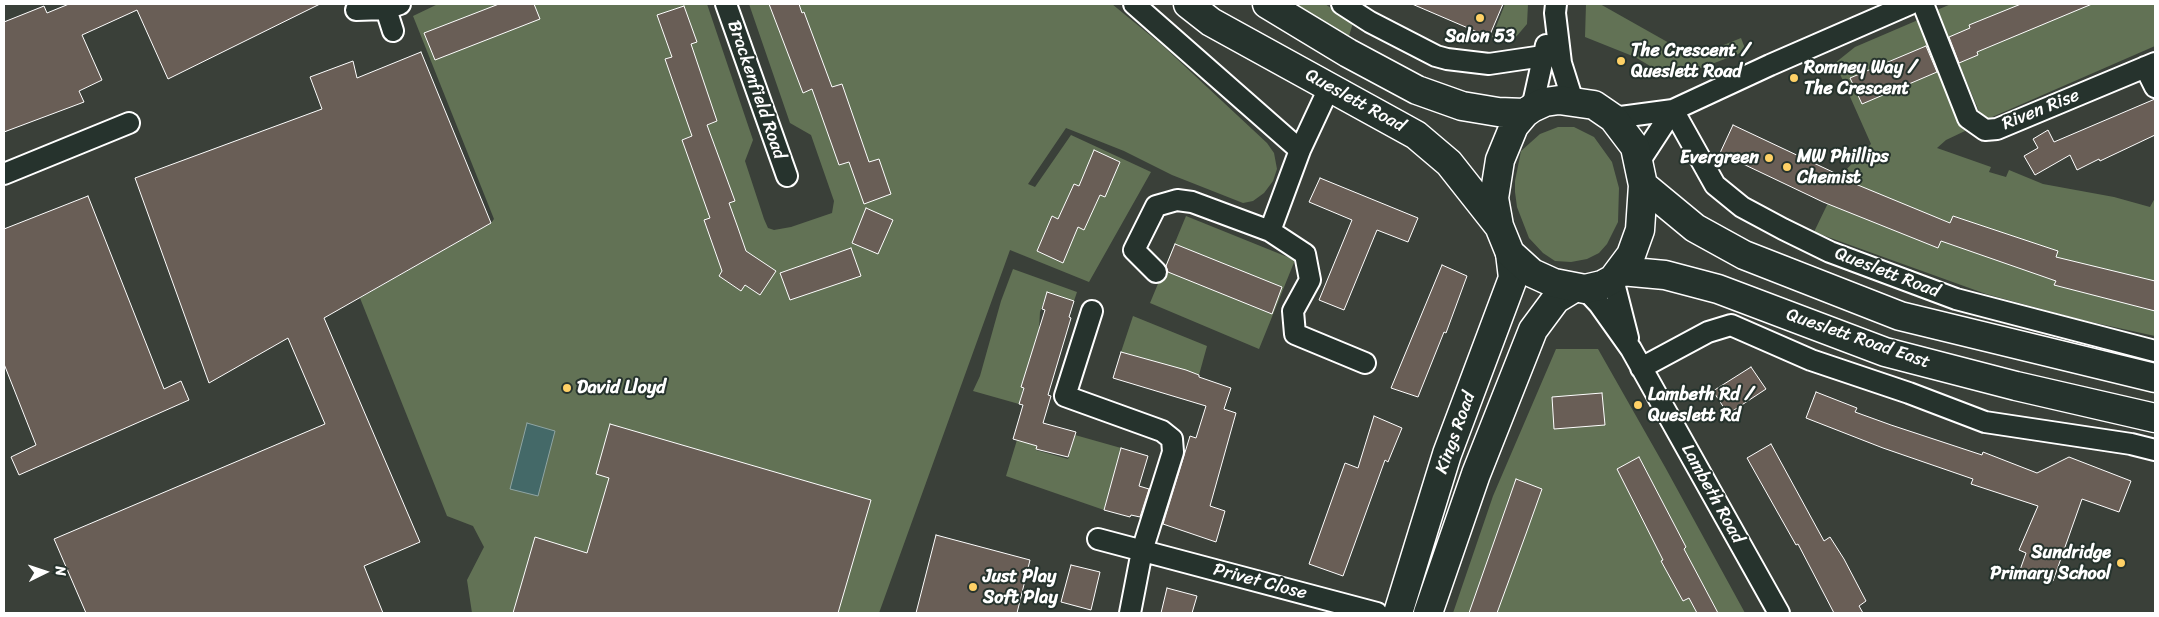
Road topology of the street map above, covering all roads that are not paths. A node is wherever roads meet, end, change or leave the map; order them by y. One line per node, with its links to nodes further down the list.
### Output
1 (726, 4): 25 (street, Brackenfield Road)
2 (1134, 4): 22 (street)
3 (1188, 4): 16 (main road, Queslett Road)
4 (1267, 4): 12 (main road)
5 (1342, 4): 13 (street)
6 (1910, 4): 18 (street)
7 (1923, 4): 14 (street, Riven Rise)
8 (393, 6): 10 (street); 11 (street)
9 (1556, 8): 13 (street); 17 (street)
10 (356, 10)
11 (393, 31)
12 (1348, 53): 16 (main road); 19 (main road)
13 (1543, 56): 19 (street)
14 (2150, 65): 15 (street, Riven Rise)
15 (2155, 87)
16 (1329, 88): 22 (street); 26 (main road, Queslett Road)
17 (1573, 101): 19 (main road); 20 (main road)
18 (1673, 110): 20 (street); 24 (street); 34 (street, Queslett Road)
19 (1528, 111): 26 (main road)
20 (1613, 118): 24 (main road)
21 (129, 123): 23 (street)
22 (1300, 150): 27 (street)
23 (4, 174)
24 (1641, 174): 30 (main road); 37 (main road, Queslett Road East)
25 (787, 176)
26 (1499, 226): 28 (main road)
27 (1270, 231): 29 (street); 35 (street)
28 (1510, 253): 31 (main road); 44 (main road, Kings Road)
29 (1156, 272)
30 (1617, 275): 31 (main road); 33 (street, Lambeth Road); 38 (main road, Queslett Road East)
31 (1579, 289): 33 (street, Lambeth Road); 45 (main road, Kings Road)
32 (1092, 311): 41 (street)
33 (1631, 349): 36 (street, Lambeth Road)
34 (2155, 351)
35 (1365, 363)
36 (1641, 368): 39 (street, Queslett Road East); 46 (street, Lambeth Road)
37 (2155, 378)
38 (2155, 418)
39 (2155, 450)
40 (1098, 539): 41 (street, Privet Close)
41 (1142, 551): 42 (street); 43 (street, Privet Close)
42 (1130, 613)
43 (1377, 613)
44 (1398, 613)
45 (1428, 613)
46 (1779, 613)

